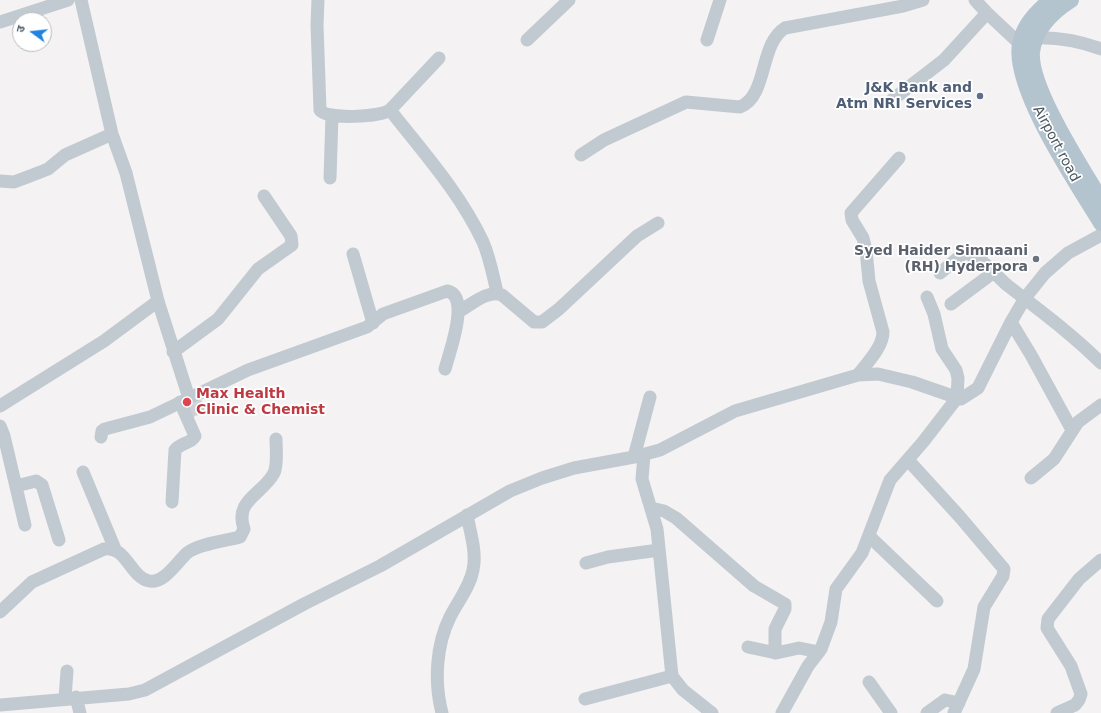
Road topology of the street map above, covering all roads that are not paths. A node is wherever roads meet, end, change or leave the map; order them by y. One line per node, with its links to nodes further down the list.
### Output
1 (68, 0): 11 (street)
2 (81, 0): 21 (street)
3 (318, 0): 20 (street)
4 (569, 0): 13 (street)
5 (720, 0): 14 (street)
6 (923, 0): 22 (street)
7 (975, 0): 10 (street)
8 (1050, 0): 15 (main road, Airport road)
9 (1071, 0): 12 (main road)
10 (987, 14): 15 (street); 18 (street)
11 (0, 22)
12 (1035, 38): 16 (street); 27 (main road)
13 (527, 40)
14 (707, 40)
15 (1020, 44): 29 (main road, Airport road)
16 (1101, 49)
17 (439, 58): 19 (street)
18 (892, 100)
19 (390, 110): 20 (street); 34 (street)
20 (332, 115): 24 (street)
21 (112, 134): 25 (street); 37 (street)
22 (581, 155)
23 (899, 158): 45 (street)
24 (330, 178)
25 (0, 181)
26 (264, 196): 42 (street)
27 (1101, 200)
28 (658, 223): 34 (street)
29 (1101, 224)
30 (1101, 235): 36 (street)
31 (353, 254): 41 (street)
32 (994, 272): 33 (street); 36 (street); 38 (street)
33 (940, 273)
34 (497, 292): 39 (street)
35 (927, 297): 47 (street)
36 (1025, 298): 40 (street); 43 (street)
37 (158, 300): 42 (street); 50 (street)
38 (951, 304)
39 (458, 312): 41 (street); 44 (street)
40 (1011, 322): 47 (street); 52 (street)
41 (373, 323): 48 (street)
42 (173, 352): 48 (street)
43 (1101, 363)
44 (445, 369)
45 (858, 375): 47 (street); 55 (street)
46 (650, 397): 55 (street)
47 (957, 398): 56 (street)
48 (184, 400): 53 (street); 60 (street)
49 (1101, 404): 52 (street)
50 (0, 406)
51 (0, 426): 59 (street)
52 (1072, 430): 58 (street)
53 (101, 437)
54 (276, 439): 66 (street)
55 (639, 456): 61 (street); 62 (street)
56 (908, 460): 64 (street); 81 (street)
57 (83, 472): 66 (street)
58 (1031, 478)
59 (16, 486): 63 (street); 65 (street)
60 (172, 502)
61 (651, 508): 67 (street); 74 (street)
62 (467, 515): 78 (street); 83 (street)
63 (25, 525)
64 (869, 536): 70 (street); 73 (street)
65 (59, 540)
66 (115, 549): 71 (street)
67 (659, 550): 69 (street); 76 (street)
68 (1101, 560): 88 (street)
69 (586, 563)
70 (937, 601)
71 (0, 612)
72 (748, 647): 74 (street)
73 (819, 652): 74 (street); 85 (street)
74 (775, 653)
75 (67, 671): 78 (street)
76 (672, 676): 79 (street); 84 (street)
77 (869, 682): 86 (street)
78 (70, 698): 80 (street); 82 (street)
79 (586, 699)
80 (0, 705)
81 (956, 708): 87 (street)
82 (80, 713)
83 (442, 713)
84 (712, 713)
85 (782, 713)
86 (891, 713)
87 (927, 713)
88 (1057, 713)

